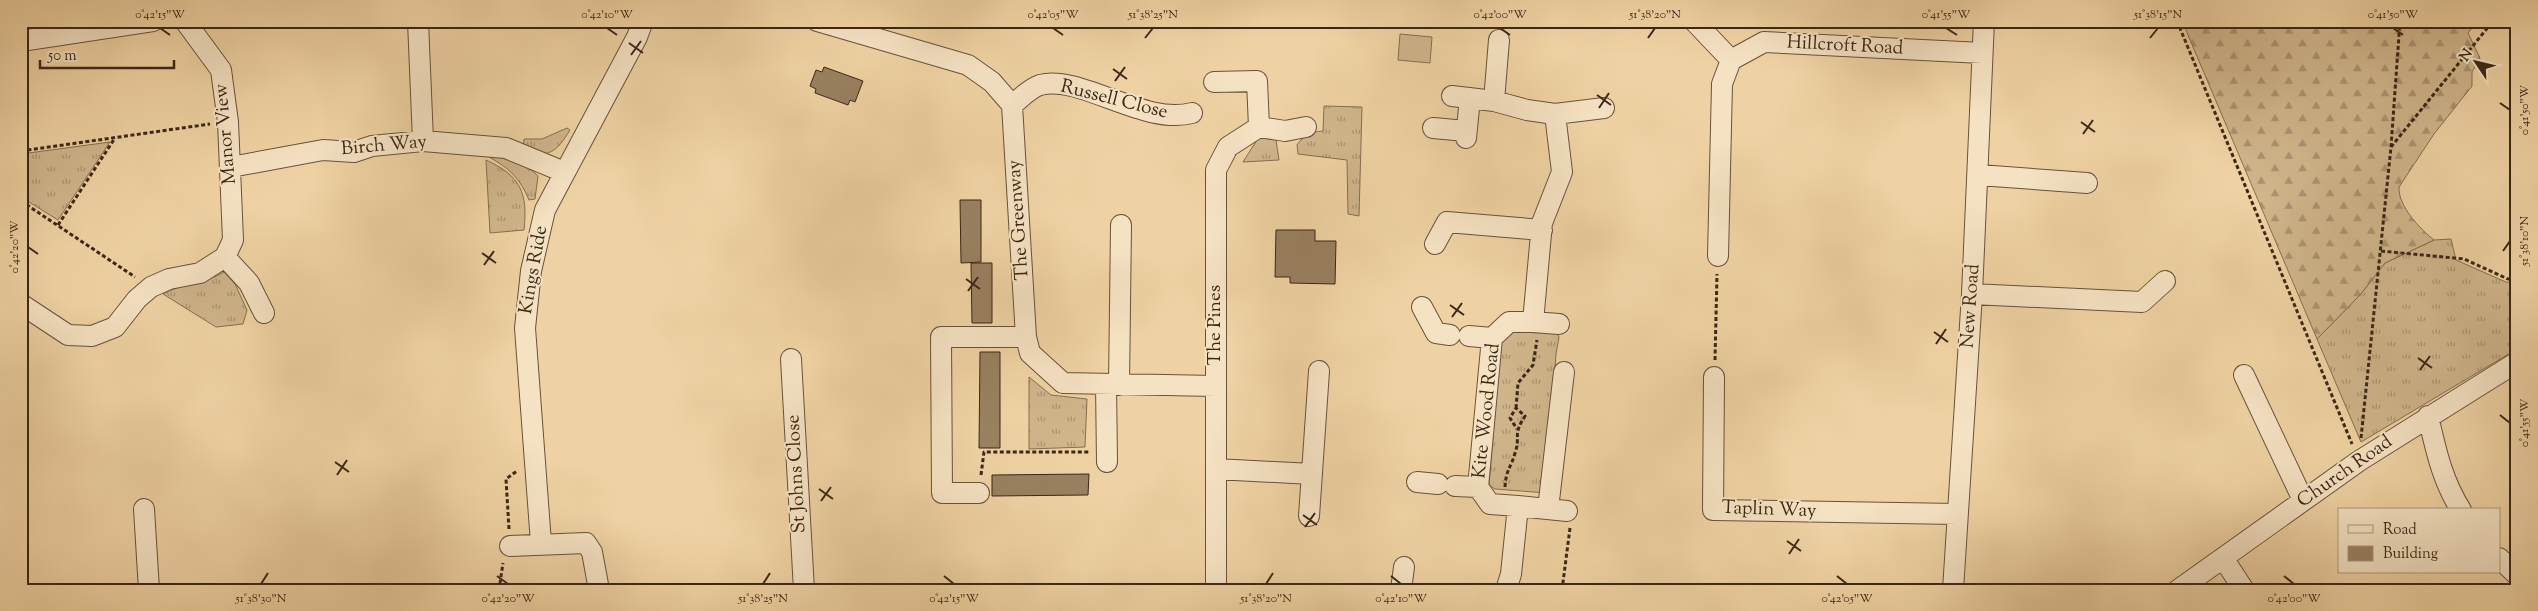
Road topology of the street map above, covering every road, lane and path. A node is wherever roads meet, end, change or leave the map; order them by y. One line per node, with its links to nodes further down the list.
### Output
1 (185, 21): 21 (street, Manor View)
2 (418, 21): 26 (street)
3 (643, 21): 30 (street, Kings Ride)
4 (817, 21): 17 (street)
5 (1694, 21): 14 (street)
6 (1984, 21): 13 (street, New Road)
7 (2178, 21): 64 (path)
8 (2400, 21): 27 (path)
9 (2493, 21): 27 (path)
10 (148, 22): 12 (street)
11 (1499, 40): 16 (street)
12 (21, 41)
13 (1982, 53): 14 (street, Hillcroft Road); 31 (street, New Road)
14 (1731, 60): 39 (street)
15 (1214, 82): 22 (street)
16 (1494, 101): 20 (street); 24 (street)
17 (1012, 105): 19 (street, Russell Close); 50 (street, The Greenway)
18 (1604, 108): 20 (street)
19 (1192, 112)
20 (1555, 114): 36 (street)
21 (228, 122): 25 (path); 29 (street, Manor View)
22 (1260, 127): 23 (street); 59 (street, The Pines)
23 (1306, 127)
24 (1433, 128)
25 (116, 137): 28 (path); 34 (path)
26 (423, 141): 29 (street, Birch Way); 30 (street, Birch Way)
27 (2390, 147): 38 (path)
28 (21, 151)
29 (231, 167): 40 (street, Manor View)
30 (564, 172): 78 (street, Kings Ride)
31 (1979, 175): 32 (street); 44 (street, New Road)
32 (2087, 184)
33 (21, 201): 34 (path)
34 (58, 225): 43 (path)
35 (1121, 225): 58 (street)
36 (1542, 230): 37 (street); 48 (street)
37 (1435, 244)
38 (2381, 251): 41 (path); 64 (path)
39 (1718, 256): 57 (path)
40 (225, 257): 43 (street); 47 (street)
41 (2517, 279)
42 (2165, 282): 44 (street)
43 (151, 287): 45 (street)
44 (1972, 294): 76 (street, New Road)
45 (21, 304)
46 (1422, 308): 51 (street)
47 (264, 313)
48 (1533, 322): 49 (street, Kite Wood Road); 51 (street, Kite Wood Road); 60 (path)
49 (1559, 324)
50 (1026, 337): 58 (street, The Greenway); 70 (street)
51 (1492, 338): 69 (street, Kite Wood Road)
52 (791, 359): 87 (street, St Johns Close)
53 (2517, 362): 61 (street, Church Road)
54 (1319, 371): 67 (street)
55 (1564, 372): 75 (street)
56 (2244, 375): 71 (street)
57 (1714, 377): 76 (street, Taplin Way)
58 (1113, 385): 59 (street, The Greenway); 63 (street)
59 (1215, 386): 66 (street, The Pines)
60 (1516, 408): 62 (path); 62 (path)
61 (2428, 416): 64 (street, Church Road); 73 (street)
62 (1516, 429): 72 (path)
63 (1107, 457): 70 (path)
64 (2359, 461): 71 (street, Church Road)
65 (522, 467): 79 (path)
66 (1216, 469): 67 (street); 88 (street, The Pines)
67 (1312, 474): 77 (street)
68 (1417, 482): 69 (street)
69 (1478, 487): 72 (street, Kite Wood Road)
70 (979, 493)
71 (2303, 500): 80 (street, Church Road)
72 (1511, 506): 75 (street); 90 (street)
73 (2460, 508)
74 (144, 509): 84 (street)
75 (1557, 510): 91 (path)
76 (1957, 514): 92 (street, New Road)
77 (1309, 516)
78 (541, 543): 79 (street); 86 (street)
79 (510, 546): 85 (path)
80 (2223, 558): 93 (street, Church Road); 94 (street)
81 (2500, 559): 83 (street)
82 (1404, 567): 89 (street)
83 (2517, 576)
84 (148, 590)
85 (500, 590)
86 (598, 590)
87 (804, 590)
88 (1216, 590)
89 (1401, 590)
90 (1506, 590)
91 (1562, 590)
92 (1953, 590)
93 (2178, 590)
94 (2244, 590)

